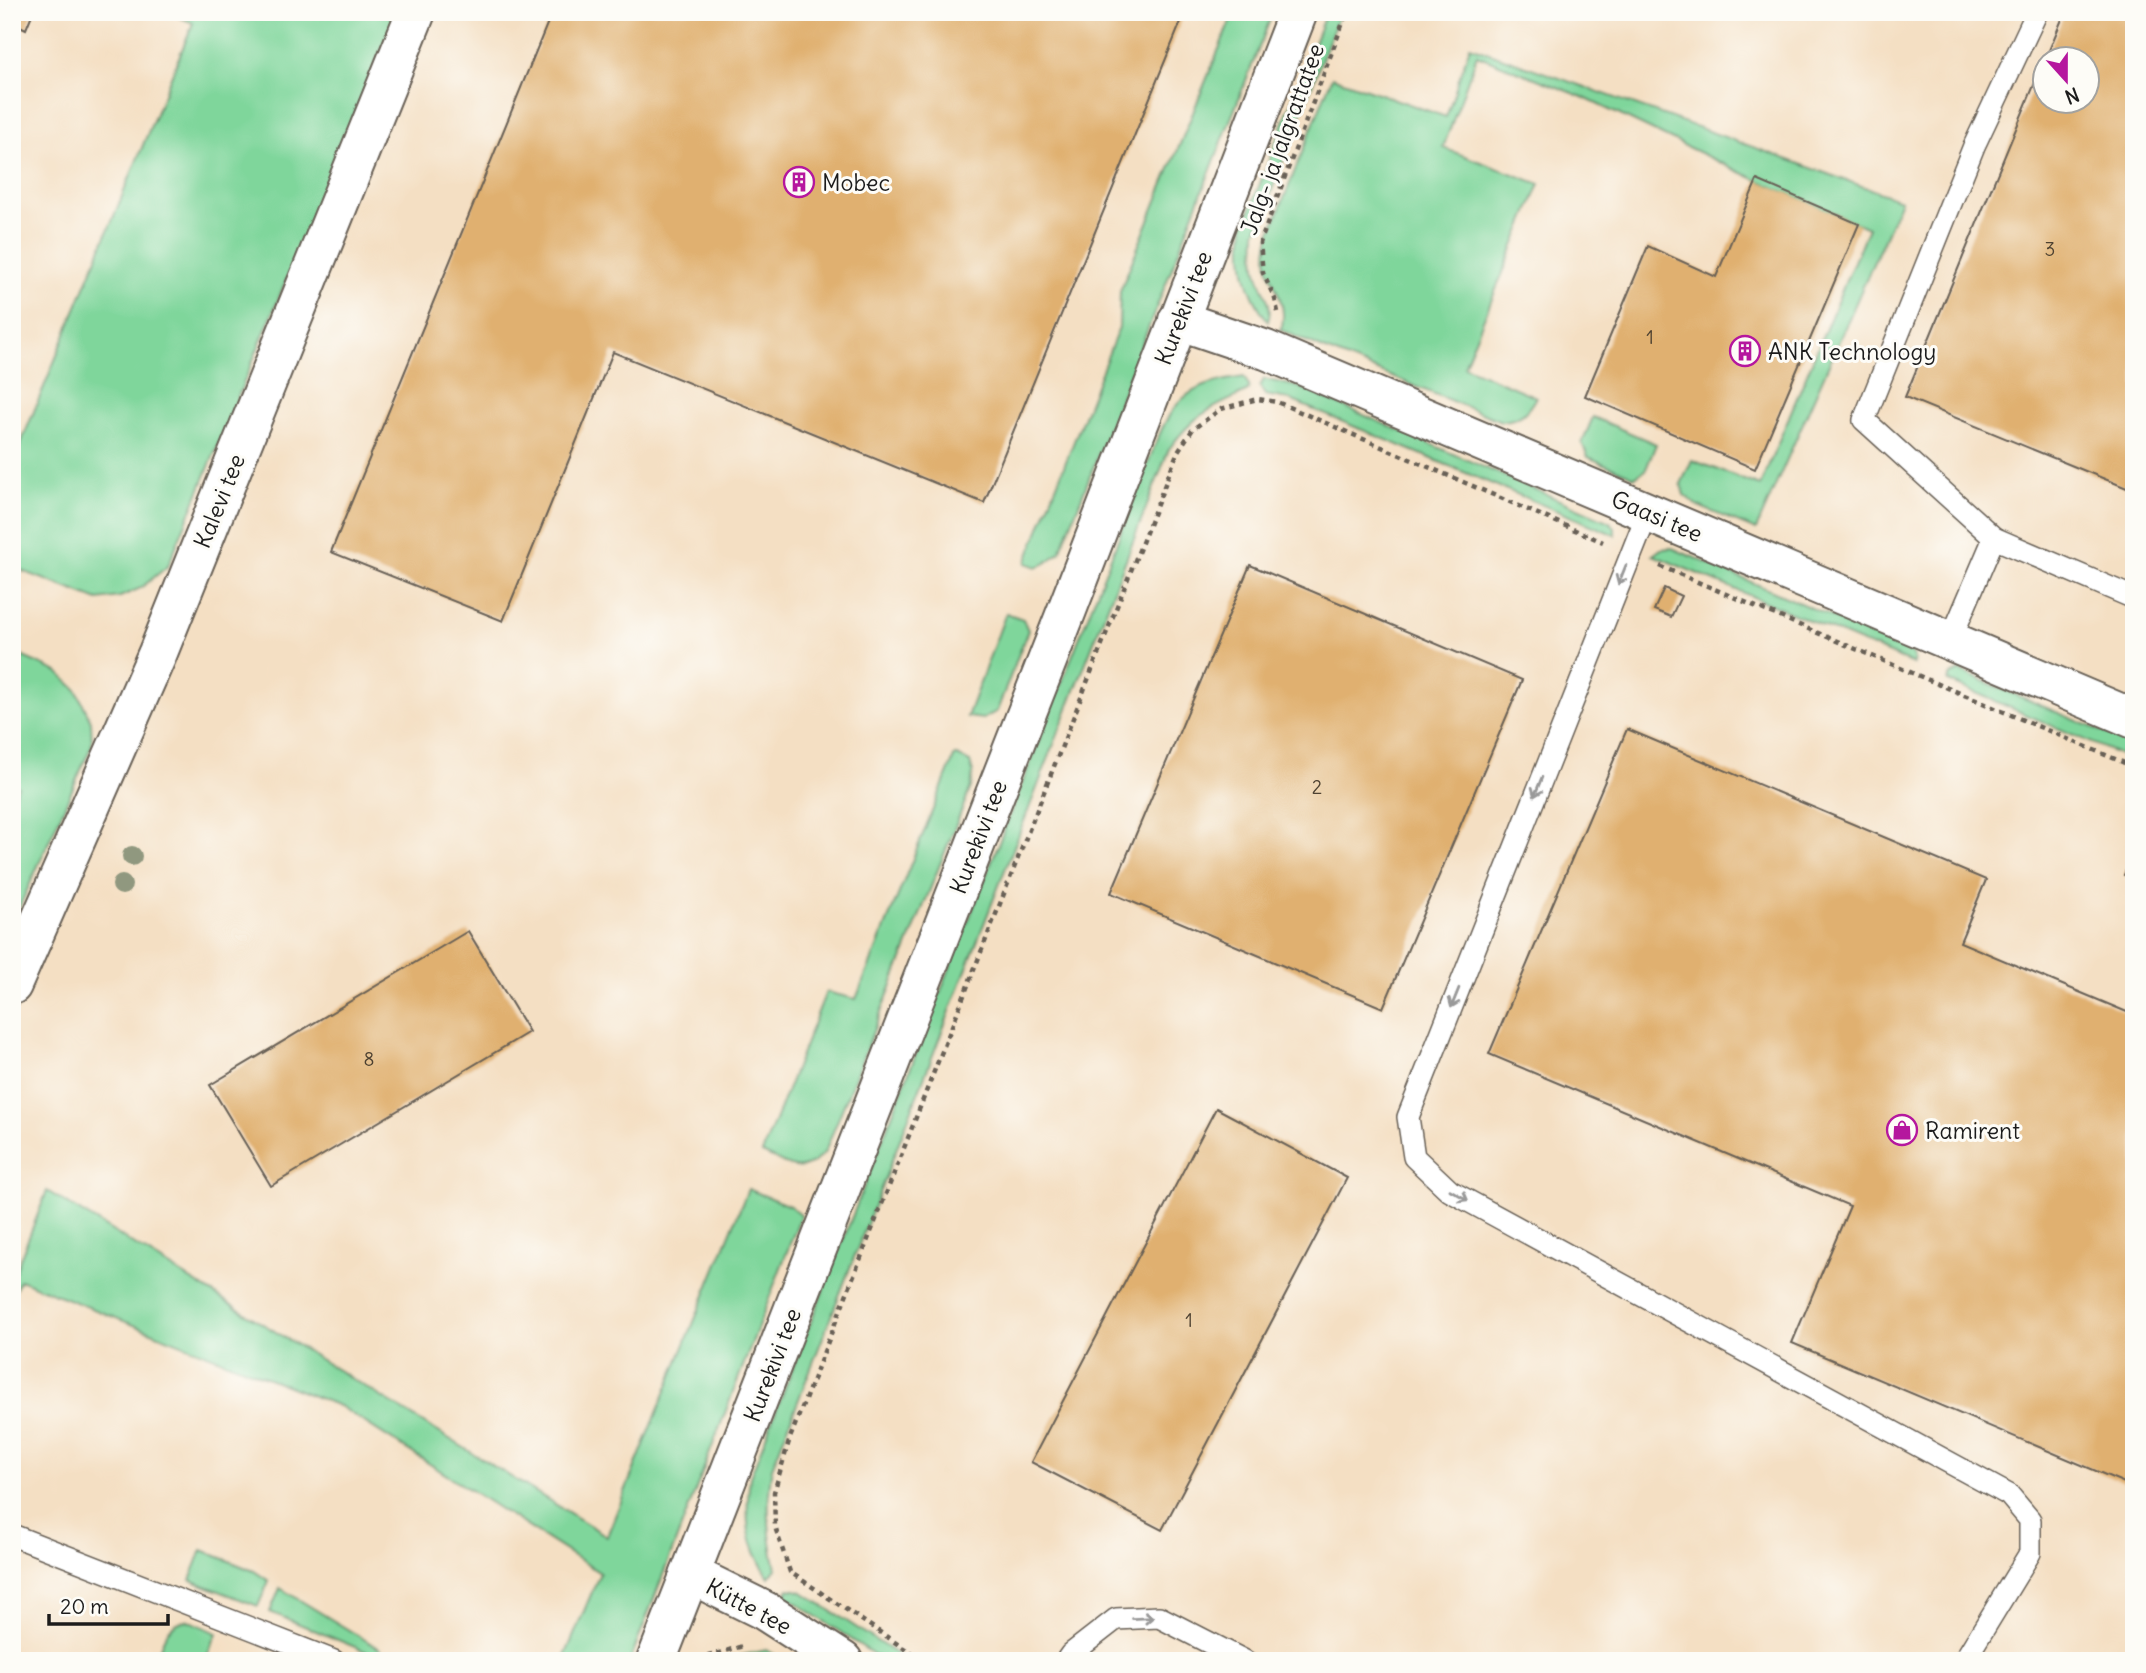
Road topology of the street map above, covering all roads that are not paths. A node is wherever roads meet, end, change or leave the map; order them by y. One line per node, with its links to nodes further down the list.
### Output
1 (416, 12): 10 (street, Kalevi tee)
2 (1298, 12): 4 (street, Kurekivi tee)
3 (2037, 12): 6 (lane)
4 (1178, 320): 5 (street, Gaasi tee); 12 (street, Kurekivi tee)
5 (1647, 512): 8 (street, Gaasi tee); 18 (lane, one-way to 18)
6 (1994, 538): 7 (lane); 8 (lane)
7 (2134, 598)
8 (1950, 641): 9 (street, Gaasi tee)
9 (2134, 719)
10 (12, 985)
11 (12, 1535): 13 (lane)
12 (690, 1574): 14 (street, Kurekivi tee); 15 (street, Kütte tee)
13 (334, 1661)
14 (656, 1661)
15 (843, 1661)
16 (1066, 1661): 17 (lane, one-way to 17)
17 (1245, 1661)
18 (1964, 1661)

